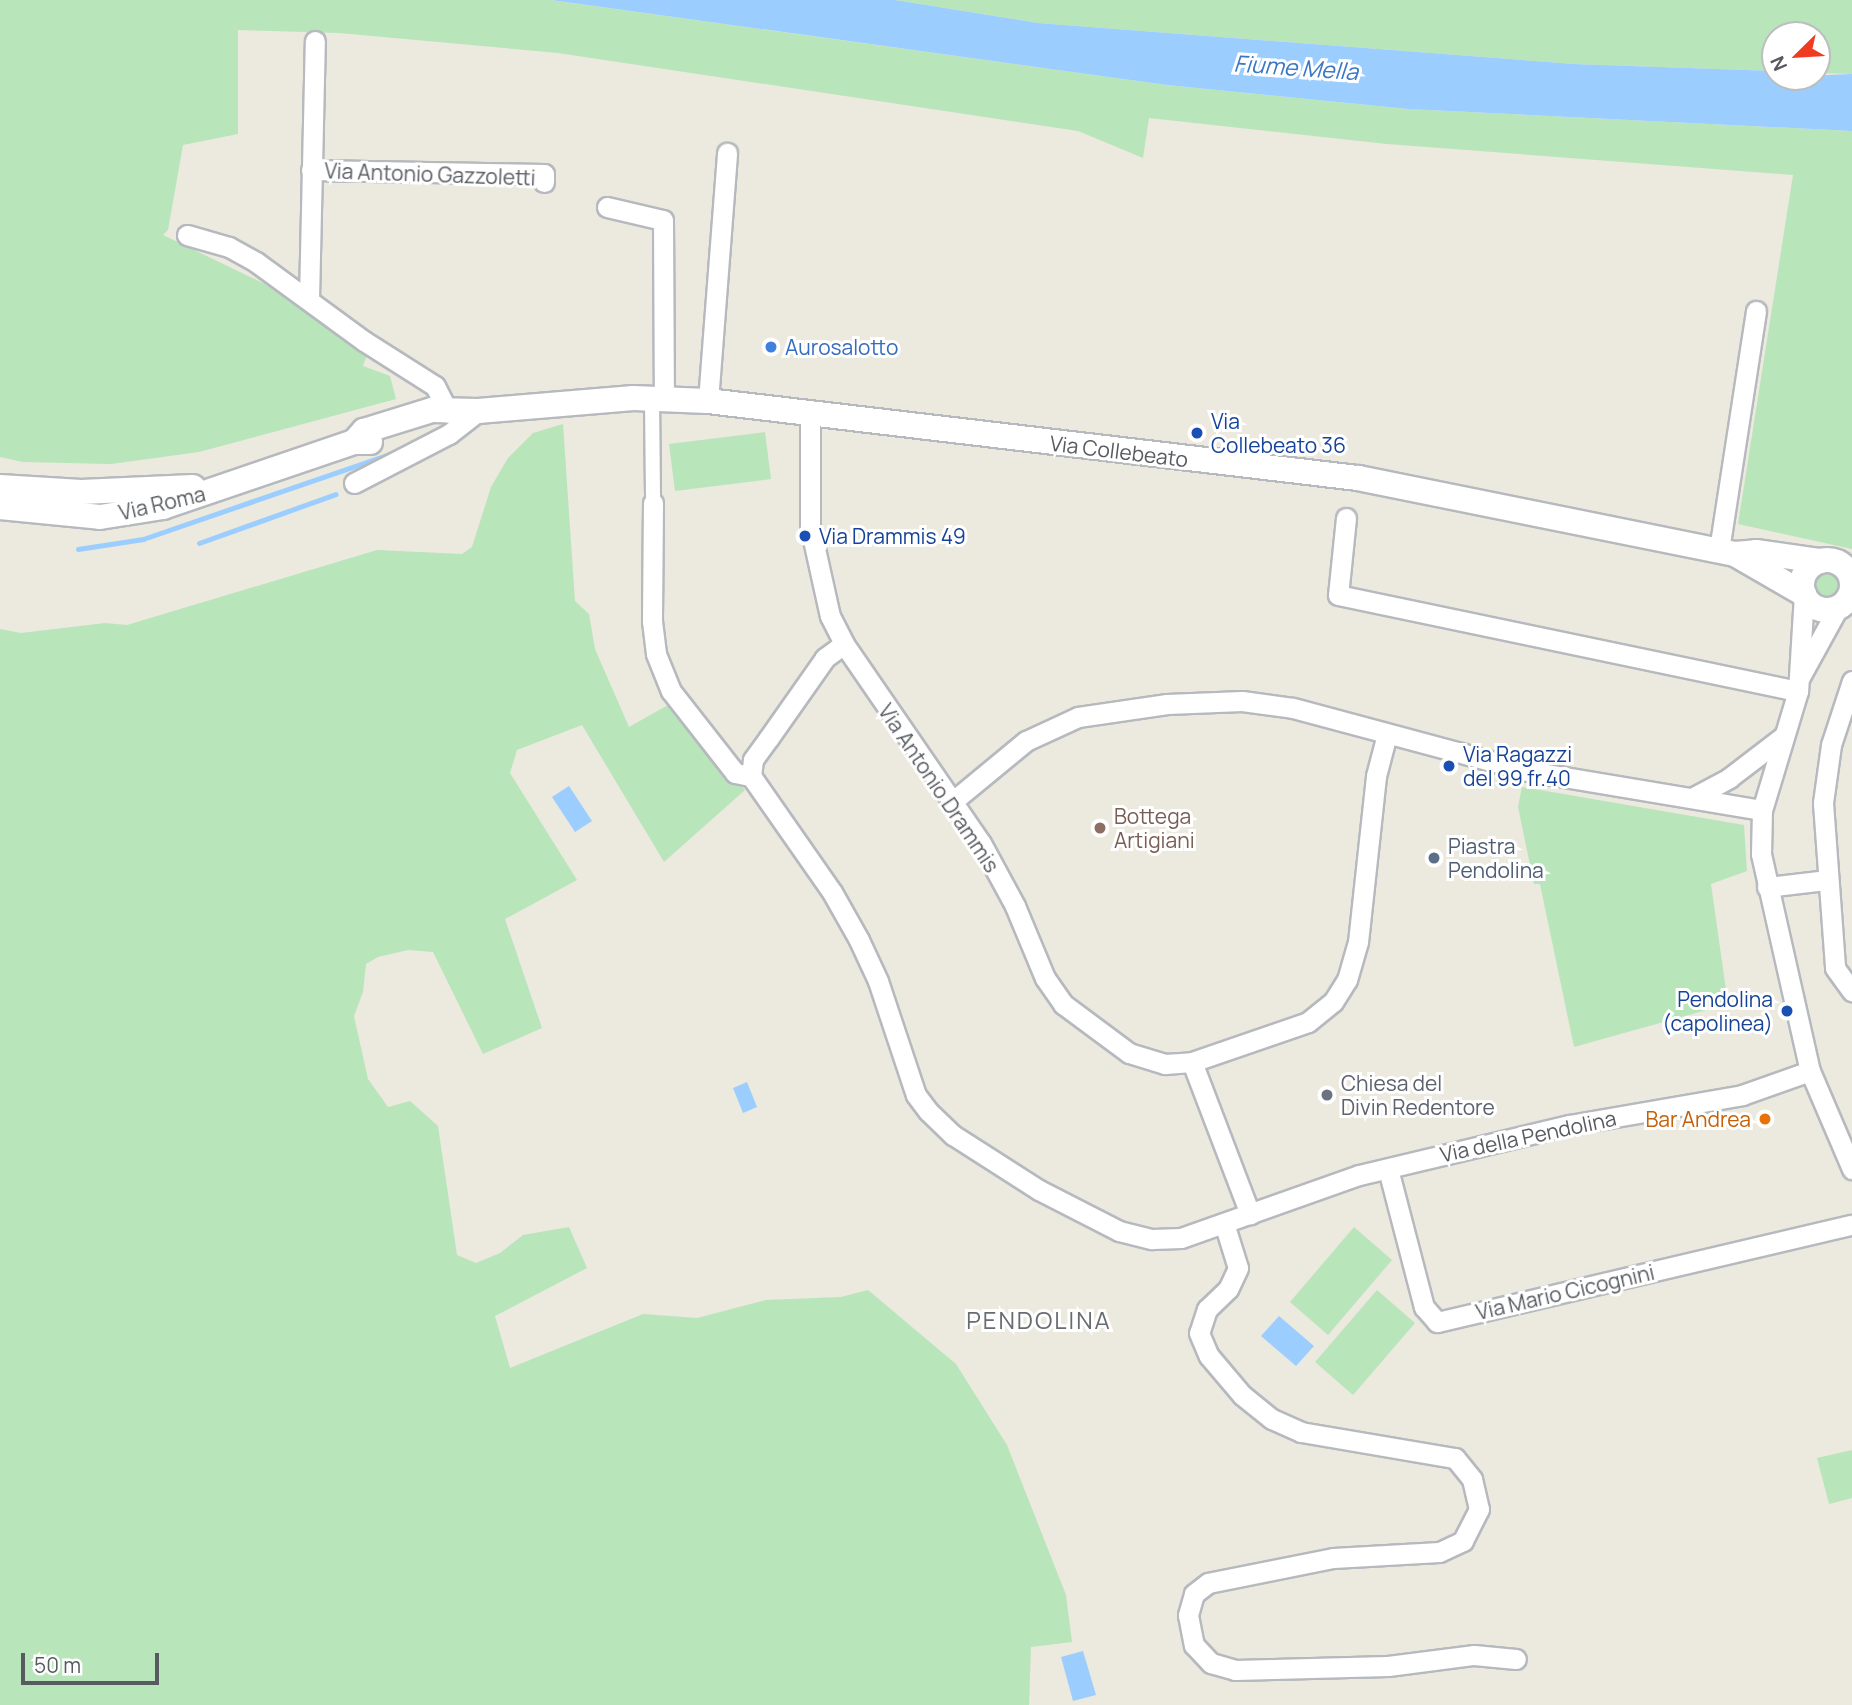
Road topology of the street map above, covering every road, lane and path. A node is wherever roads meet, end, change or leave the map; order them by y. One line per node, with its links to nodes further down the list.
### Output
1 (315, 41): 3 (street, Via Antonio Gazzoletti)
2 (727, 153): 10 (street)
3 (311, 170): 4 (street, Via Antonio Gazzoletti); 7 (street, Via Antonio Gazzoletti)
4 (544, 182)
5 (607, 207): 9 (street)
6 (187, 235): 7 (street)
7 (309, 299): 12 (street)
8 (1756, 311): 20 (street)
9 (658, 399): 10 (street, Via Collebeato); 11 (street, Via Collebeato); 17 (street)
10 (708, 401): 13 (street, Via Collebeato)
11 (478, 411): 12 (street, Via Collebeato); 15 (street)
12 (449, 413): 14 (street, Via Roma)
13 (810, 415): 20 (street, Via Collebeato); 24 (street, Via Antonio Drammis)
14 (239, 483): 16 (street, Via Roma); 18 (street, Via Roma)
15 (354, 483)
16 (0, 487)
17 (653, 503): 29 (street, Via della Pendolina)
18 (0, 507)
19 (1346, 518): 26 (street)
20 (1727, 552): 21 (street, Via Collebeato); 22 (street, Via Collebeato)
21 (1836, 564): 22 (street); 23 (street)
22 (1804, 594): 23 (street); 26 (street)
23 (1845, 605): 26 (street)
24 (844, 644): 29 (street); 31 (street, Via Antonio Drammis)
25 (1852, 681): 33 (street)
26 (1798, 686): 28 (street)
27 (1387, 734): 30 (street); 31 (street); 36 (street, Via Antonio Drammis)
28 (1784, 735): 30 (street); 32 (street)
29 (751, 776): 41 (street, Via della Pendolina)
30 (1693, 797): 32 (street)
31 (952, 802): 36 (street, Via Antonio Drammis)
32 (1762, 810): 34 (street)
33 (1827, 880): 34 (street); 35 (street)
34 (1767, 887): 37 (street)
35 (1852, 991)
36 (1192, 1062): 40 (street)
37 (1810, 1071): 38 (street, Via della Pendolina); 39 (street)
38 (1388, 1169): 40 (street, Via della Pendolina); 42 (street, Via Mario Cicognini)
39 (1852, 1169)
40 (1250, 1214): 41 (street, Via della Pendolina)
41 (1224, 1223): 43 (street)
42 (1852, 1225)
43 (1516, 1659)

